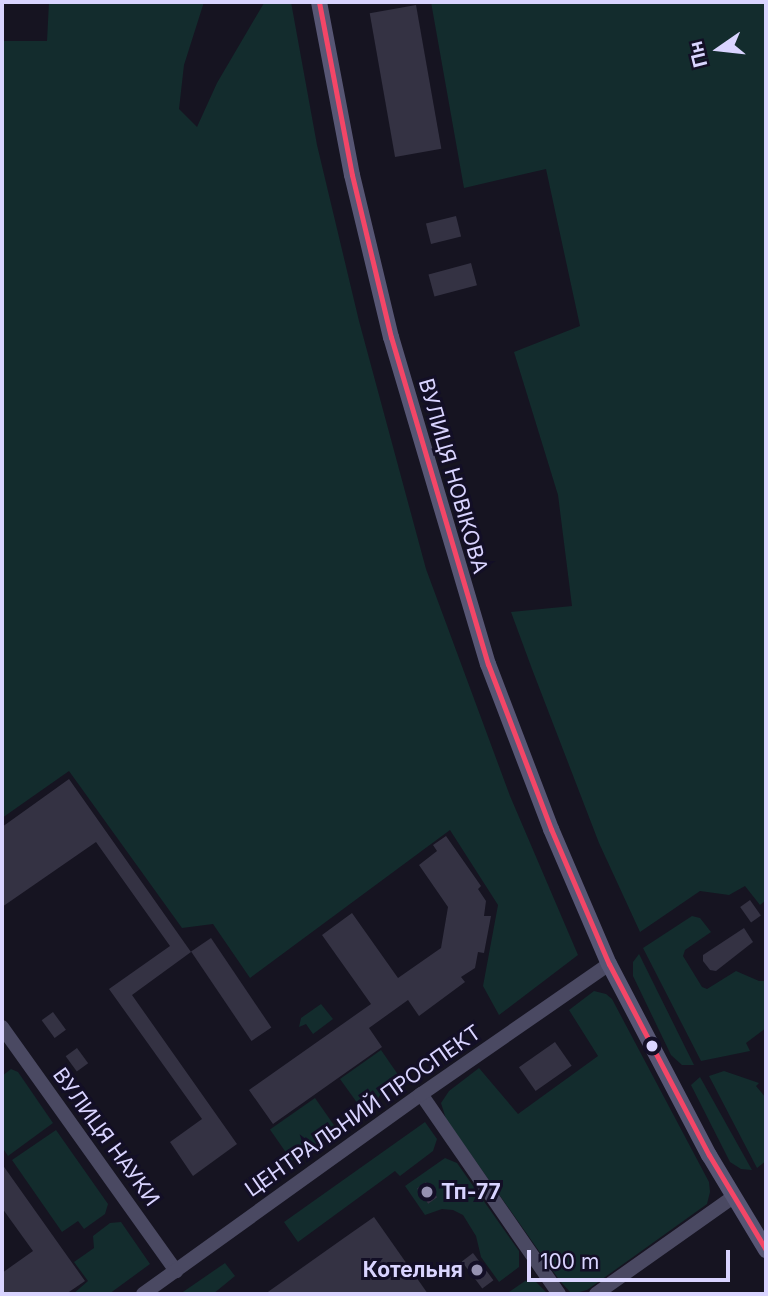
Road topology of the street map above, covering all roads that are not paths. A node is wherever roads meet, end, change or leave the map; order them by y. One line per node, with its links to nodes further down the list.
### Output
1 (319, 2): 2 (main road, ВУЛИЦЯ НОВІКОВА)
2 (609, 964): 4 (street, ЦЕНТРАЛЬНИЙ ПРОСПЕКТ); 5 (main road)
3 (2, 1027): 7 (street, ВУЛИЦЯ НАУКИ)
4 (421, 1094): 7 (street, ЦЕНТРАЛЬНИЙ ПРОСПЕКТ); 9 (street)
5 (733, 1197): 6 (main road); 10 (street)
6 (766, 1250)
7 (176, 1271): 8 (street, ЦЕНТРАЛЬНИЙ ПРОСПЕКТ)
8 (143, 1294)
9 (559, 1294)
10 (596, 1294)

